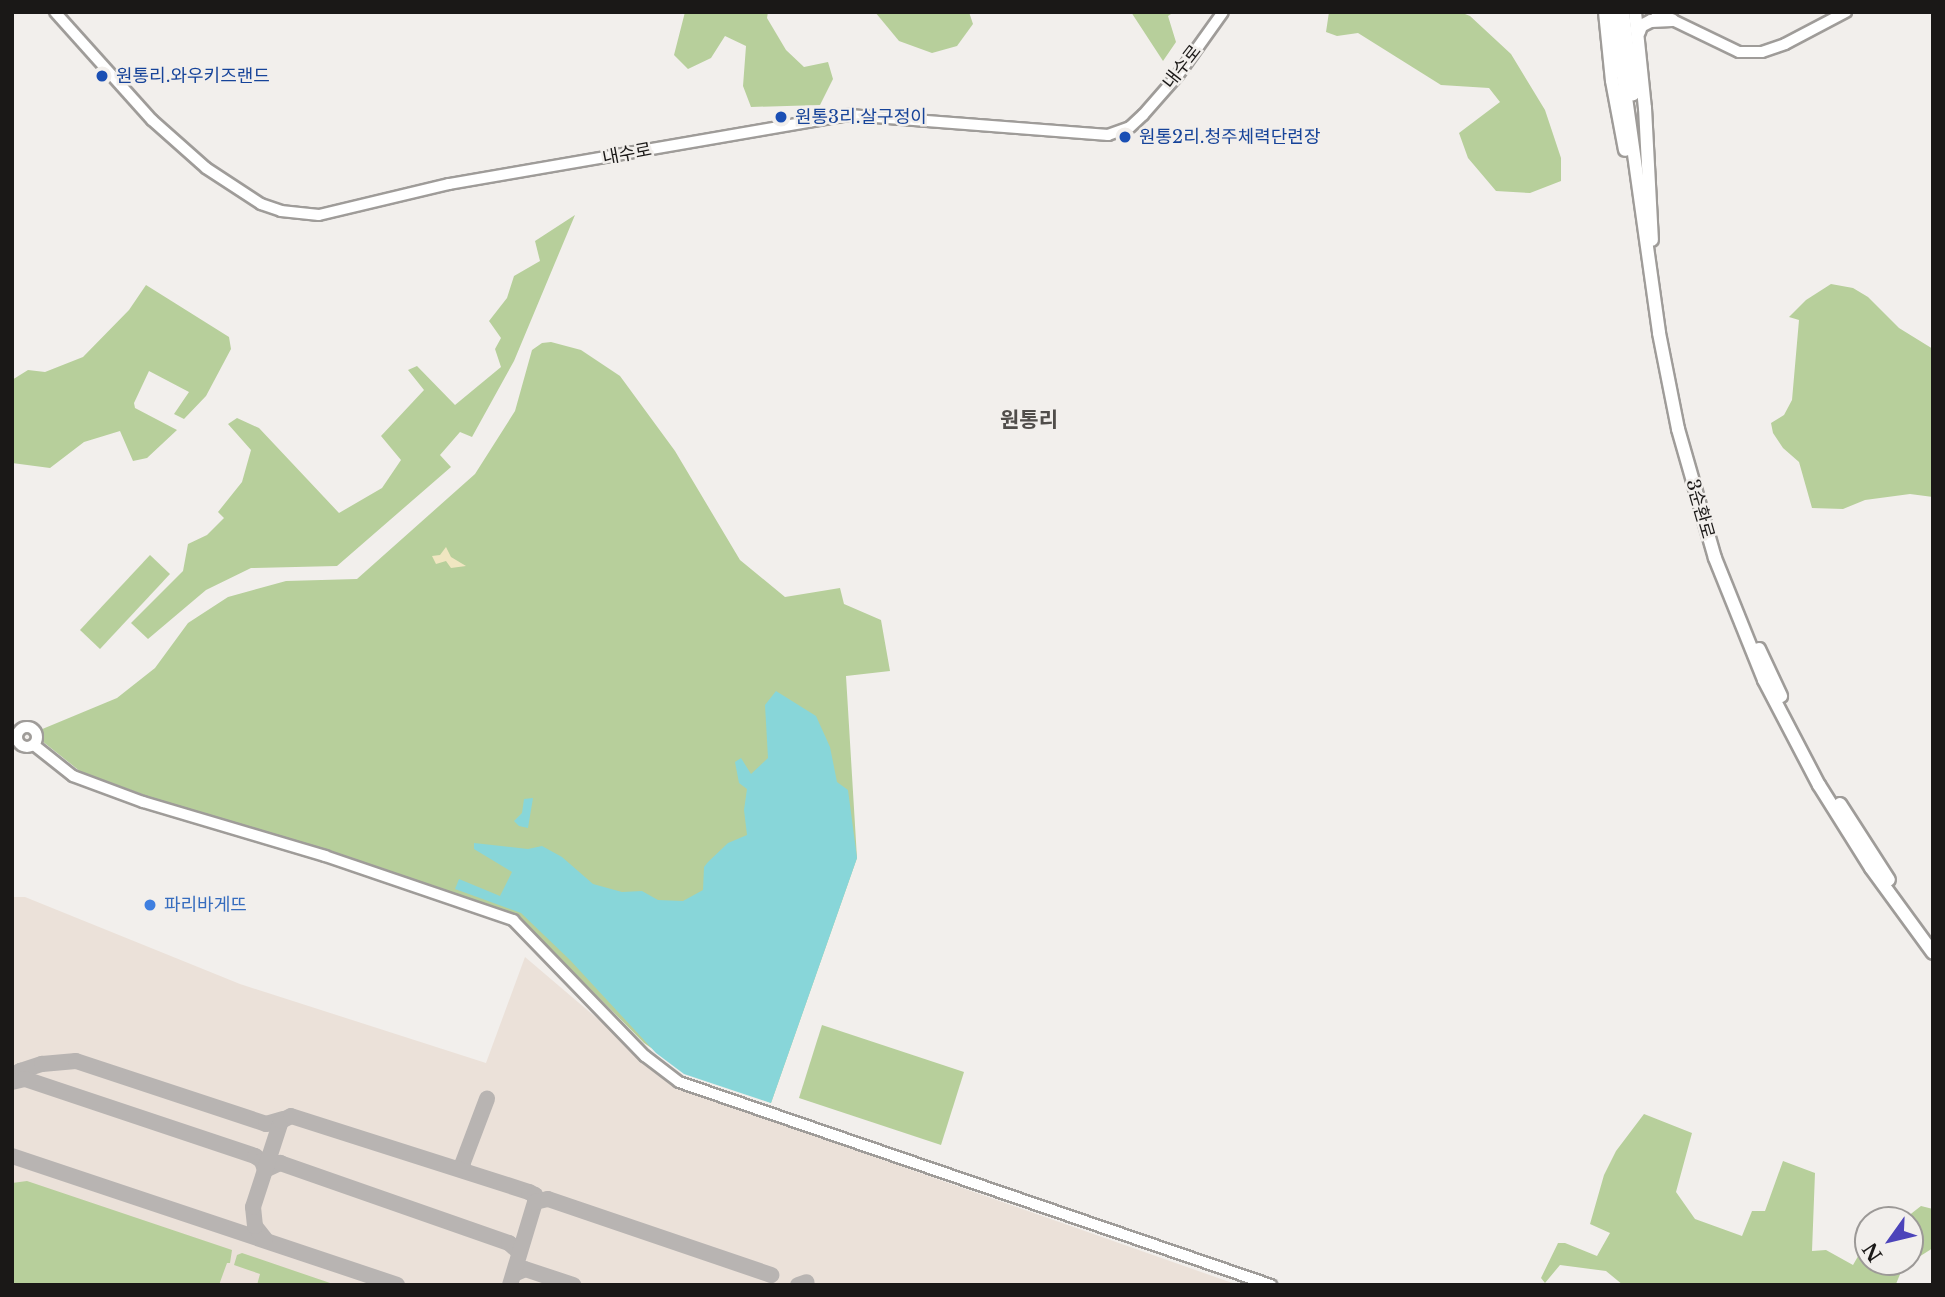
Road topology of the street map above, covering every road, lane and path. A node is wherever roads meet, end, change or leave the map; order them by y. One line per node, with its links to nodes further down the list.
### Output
1 (55, 12): 2 (street, 내수로)
2 (1223, 12)
3 (1605, 12): 11 (highway)
4 (1614, 12): 11 (highway, 3순환로)
5 (1623, 12): 11 (highway, 3순환로)
6 (1635, 12): 10 (highway)
7 (1656, 12): 9 (street)
8 (1846, 12): 9 (street)
9 (1672, 20): 10 (highway)
10 (1639, 32): 11 (highway)
11 (1648, 238): 13 (highway, 3순환로); 14 (highway, 3순환로)
12 (16, 727): 15 (street)
13 (1933, 940)
14 (1933, 953)
15 (1271, 1285)

